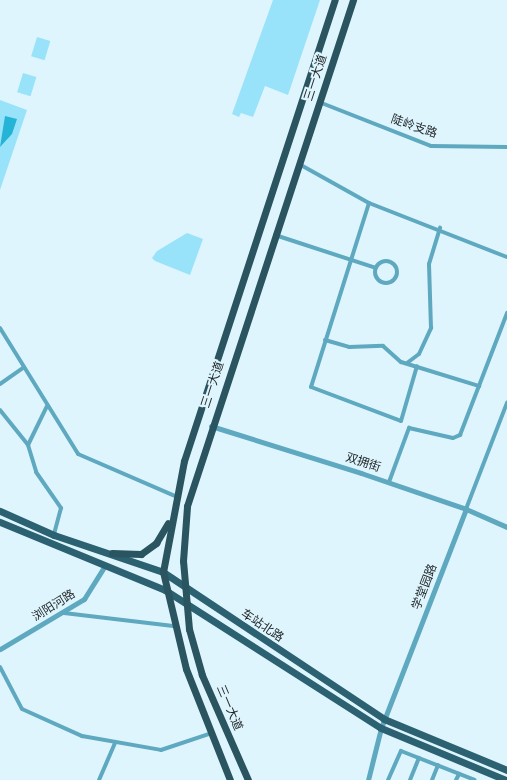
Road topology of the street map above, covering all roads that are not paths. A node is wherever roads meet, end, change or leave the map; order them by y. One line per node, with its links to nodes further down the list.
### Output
1 (336, 0): 29 (highway, 三一大道)
2 (353, 0): 3 (highway, 三一大道)
3 (319, 102): 4 (street, 陡岭支路); 5 (highway, 三一大道)
4 (507, 147)
5 (299, 164): 6 (street); 8 (highway, 三一大道)
6 (369, 203): 7 (street); 10 (street)
7 (440, 228): 9 (street); 15 (street)
8 (274, 235): 10 (street); 25 (highway, 三一大道)
9 (507, 257)
10 (350, 260): 11 (street); 14 (street)
11 (376, 268): 11 (street)
12 (507, 313): 19 (street)
13 (0, 328): 17 (street)
14 (324, 340): 15 (street); 24 (street)
15 (406, 363): 16 (street)
16 (417, 366): 19 (street); 24 (street)
17 (24, 367): 18 (street); 21 (street)
18 (0, 384)
19 (479, 386): 26 (street)
20 (507, 403): 23 (street, 学堂园路)
21 (47, 406): 27 (street); 29 (street)
22 (0, 410): 27 (street)
23 (506, 410): 30 (street, 学堂园路)
24 (401, 421): 26 (street)
25 (211, 426): 28 (street, 双拥街); 39 (highway, 三一大道)
26 (406, 430): 28 (street)
27 (28, 445): 35 (street)
28 (389, 482): 30 (street, 双拥街)
29 (175, 496): 32 (highway, 三一大道)
30 (466, 509): 34 (street, 双拥街); 46 (street, 学堂园路)
31 (0, 511): 35 (main road, 车站北路)
32 (171, 517): 36 (highway); 38 (highway, 三一大道)
33 (0, 522): 37 (main road, 车站北路)
34 (507, 527)
35 (54, 535): 36 (main road, 车站北路)
36 (112, 554): 38 (main road, 车站北路)
37 (105, 565): 40 (main road, 车站北路); 42 (street, 浏阳河路)
38 (163, 572): 39 (main road, 车站北路); 40 (highway, 三一大道)
39 (184, 586): 41 (highway, 三一大道); 46 (main road, 车站北路)
40 (165, 590): 41 (main road, 车站北路); 43 (highway, 三一大道)
41 (185, 601): 47 (main road, 车站北路); 57 (highway, 三一大道)
42 (64, 613): 43 (street); 44 (street, 浏阳河路)
43 (173, 626): 48 (highway, 三一大道)
44 (0, 649)
45 (0, 667): 49 (street)
46 (384, 719): 47 (street, 学堂园路); 52 (main road, 车站北路)
47 (381, 728): 54 (main road, 车站北路); 58 (street, 学堂园路)
48 (212, 733): 49 (street); 56 (highway, 三一大道)
49 (115, 743): 55 (street)
50 (419, 758): 51 (street); 59 (street); 60 (street)
51 (438, 765): 53 (street); 61 (street)
52 (507, 770)
53 (459, 774): 62 (street); 63 (street)
54 (503, 779)
55 (99, 780)
56 (230, 780)
57 (248, 780)
58 (368, 780)
59 (388, 780)
60 (410, 780)
61 (432, 780)
62 (456, 780)
63 (475, 780)

